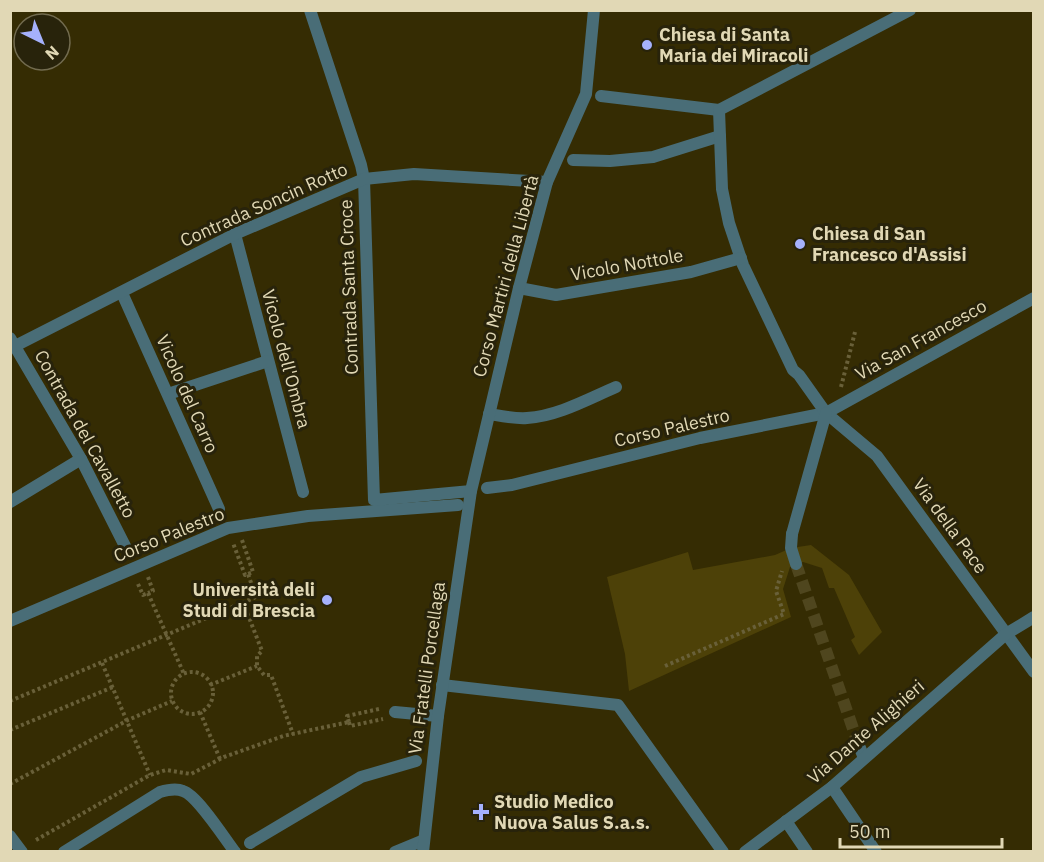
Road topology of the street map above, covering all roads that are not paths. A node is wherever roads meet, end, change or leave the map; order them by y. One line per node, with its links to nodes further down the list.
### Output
1 (310, 10): 8 (street, Contrada Santa Croce)
2 (594, 10): 9 (street, Corso Martiri della Libertà)
3 (910, 10): 5 (street)
4 (601, 96): 5 (street)
5 (718, 110): 6 (street, Via della Pace)
6 (720, 136): 7 (street); 11 (street, Via della Pace)
7 (573, 160)
8 (364, 179): 9 (street, Contrada Soncin Rotto); 10 (street, Contrada Soncin Rotto); 23 (street, Contrada Santa Croce)
9 (547, 182): 12 (street, Corso Martiri della Libertà)
10 (235, 234): 13 (street, Contrada Soncin Rotto); 16 (street, Vicolo dell'Ombra)
11 (741, 258): 12 (street, Vicolo Nottole); 19 (street, Via della Pace)
12 (519, 288): 20 (street, Corso Martiri della Libertà)
13 (122, 293): 15 (street, Contrada Soncin Rotto); 18 (street, Vicolo del Carro)
14 (1034, 298): 19 (street, Via San Francesco)
15 (13, 342): 21 (street, Contrada del Cavalletto)
16 (268, 361): 18 (street); 24 (street, Vicolo dell'Ombra)
17 (616, 387): 20 (street)
18 (168, 393): 27 (street, Vicolo del Carro)
19 (826, 413): 22 (street, Corso Palestro); 29 (street); 32 (street, Via della Pace)
20 (489, 414): 23 (street, Corso Martiri della Libertà)
21 (81, 459): 25 (street); 28 (street, Contrada del Cavalletto)
22 (487, 488)
23 (471, 491): 34 (street, Via Fratelli Porcellaga)
24 (303, 492)
25 (10, 502)
26 (458, 505): 31 (street, Corso Palestro)
27 (219, 509)
28 (126, 548)
29 (795, 561)
30 (1034, 617): 32 (street, Via Dante Alighieri)
31 (10, 621)
32 (1006, 634): 33 (street, Via della Pace); 38 (street, Via Dante Alighieri)
33 (1034, 672)
34 (442, 685): 36 (street, Via Fratelli Porcellaga); 49 (street)
35 (395, 712): 36 (street)
36 (438, 716): 44 (street, Via Fratelli Porcellaga)
37 (858, 743): 38 (street)
38 (864, 758): 40 (street, Via Dante Alighieri)
39 (416, 761): 43 (street)
40 (832, 787): 41 (street, Via Dante Alighieri); 52 (street)
41 (786, 821): 50 (street, Via Dante Alighieri); 51 (street)
42 (10, 836): 45 (street)
43 (250, 843)
44 (424, 846): 48 (street)
45 (22, 852)
46 (64, 852): 47 (street)
47 (235, 852)
48 (395, 852)
49 (723, 852)
50 (745, 852)
51 (807, 852)
52 (876, 852)

